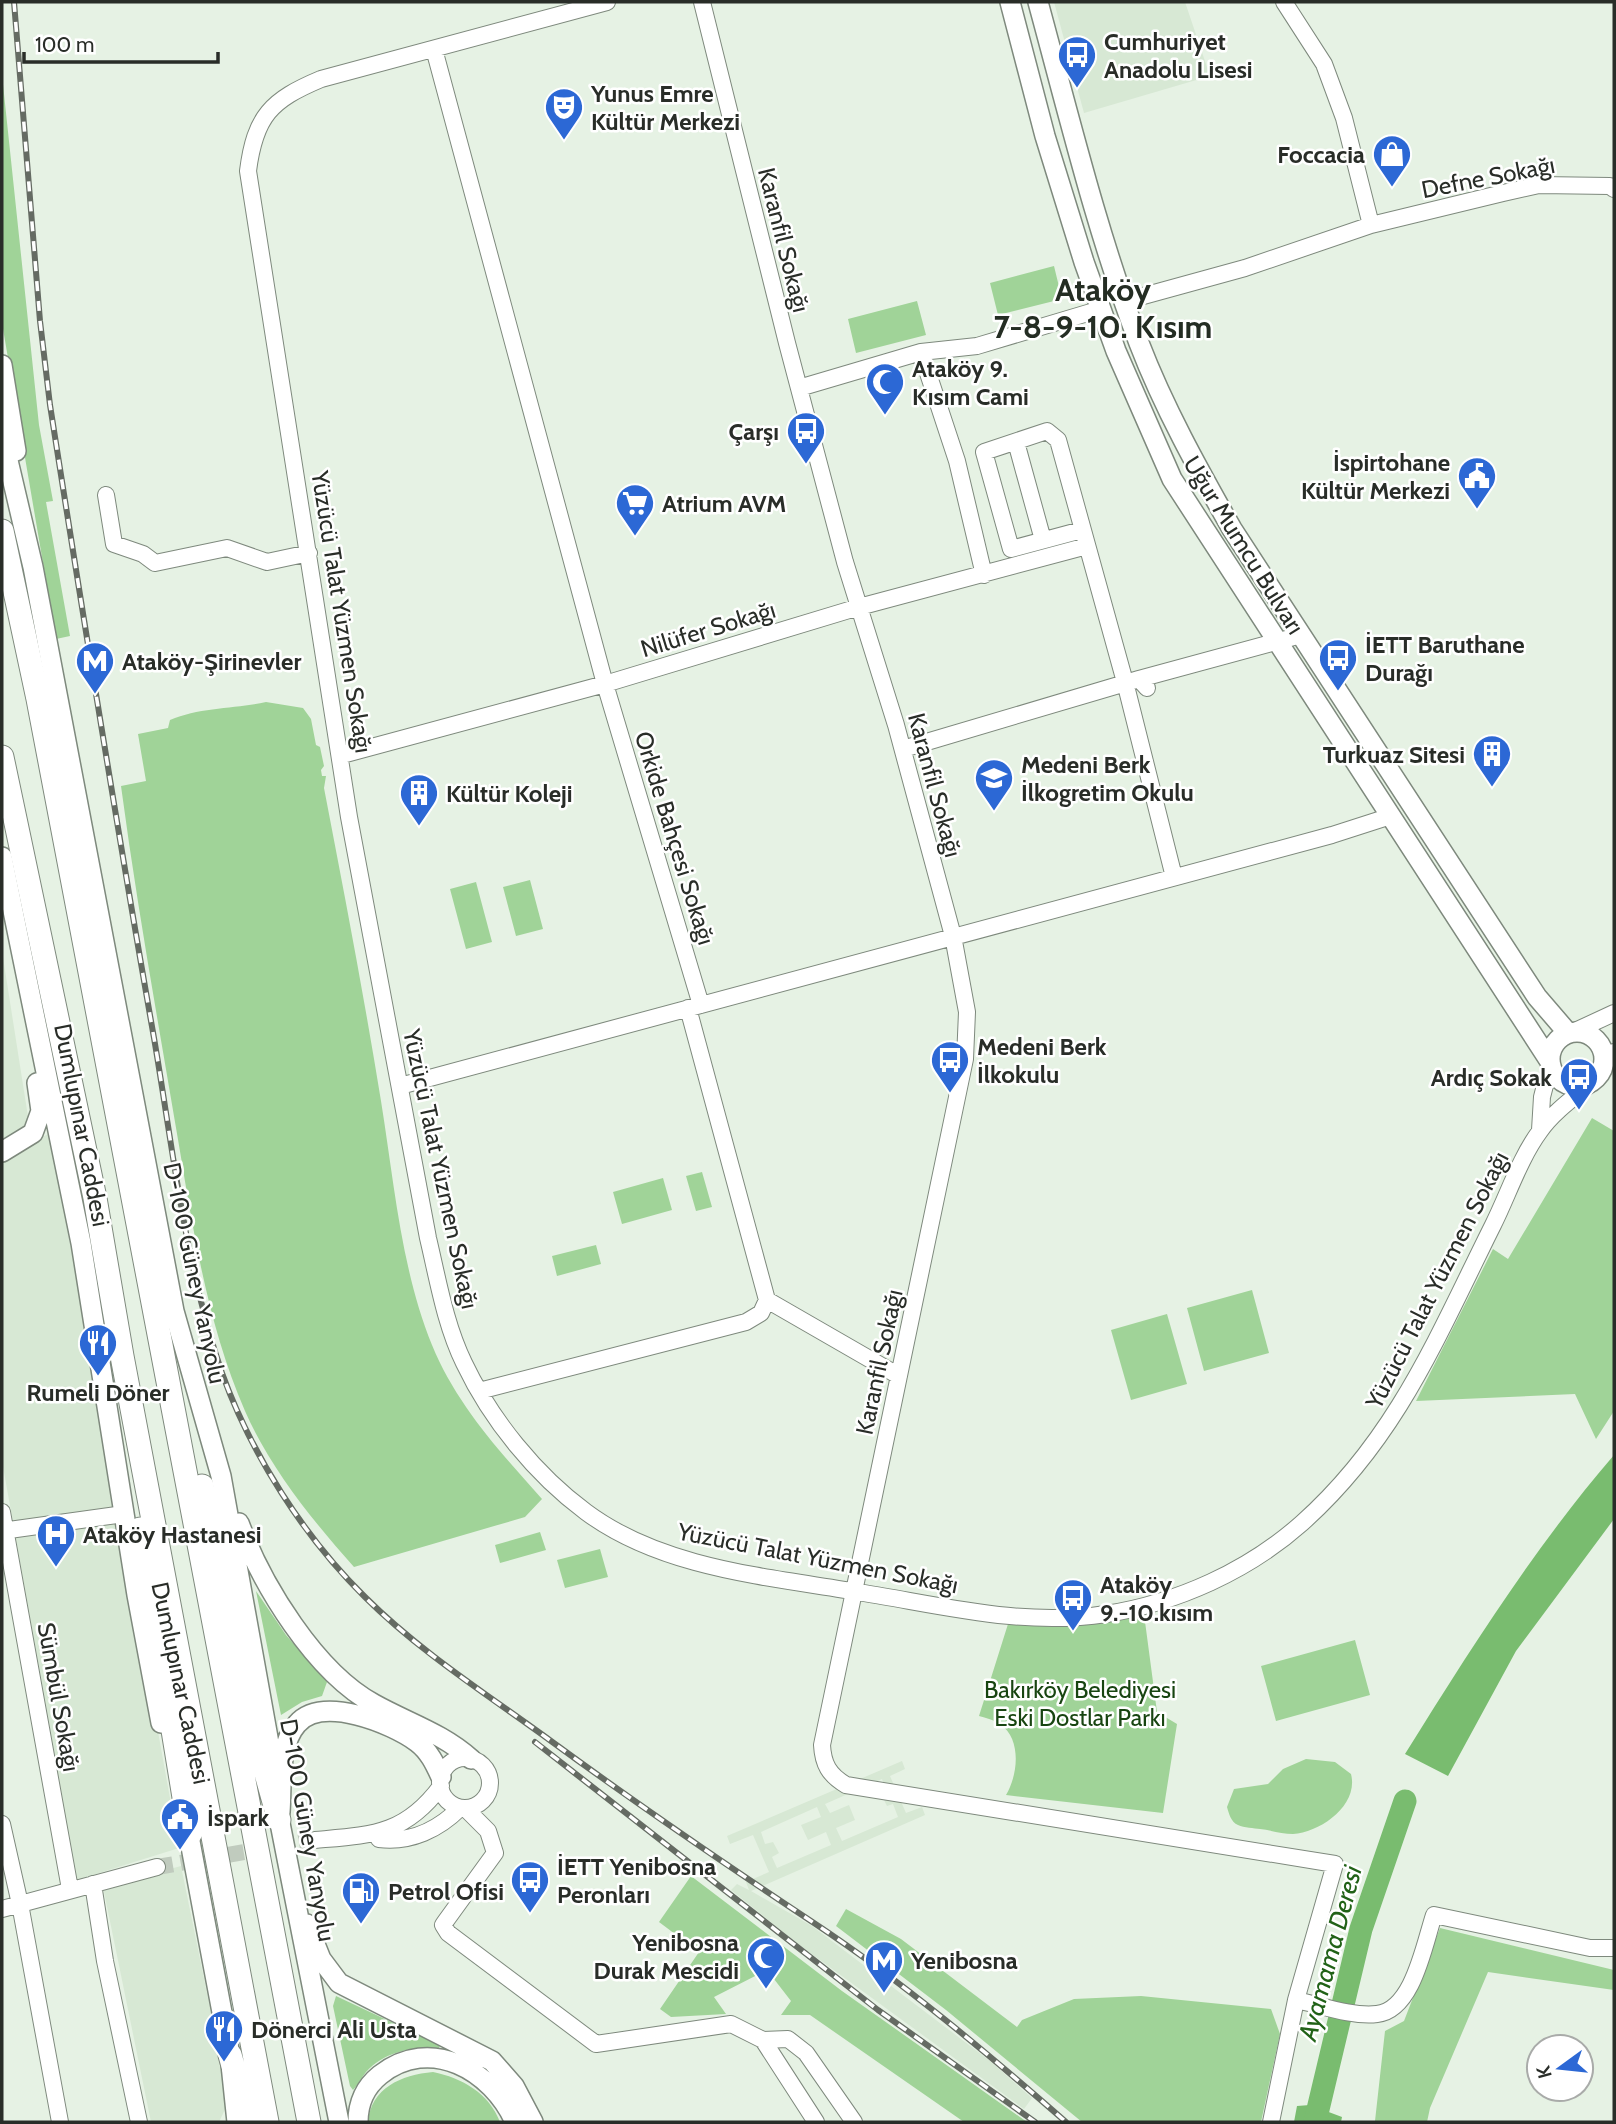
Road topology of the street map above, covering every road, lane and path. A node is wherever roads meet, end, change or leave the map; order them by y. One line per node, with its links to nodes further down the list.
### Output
1 (607, 2): 6 (street, Yüzücü Talat Yüzmen Sokağı)
2 (702, 2): 13 (street, Karanfil Sokağı)
3 (1010, 2): 10 (main road, Uğur Mumcu Bulvarı)
4 (1038, 2): 9 (main road, Uğur Mumcu Bulvarı)
5 (1284, 2): 8 (street)
6 (434, 49): 21 (street, Yüzücü Talat Yüzmen Sokağı); 27 (street, Orkide Bahçesi Sokağı)
7 (1614, 189): 8 (street, Defne Sokağı)
8 (1371, 225): 9 (street, Defne Sokağı)
9 (1125, 301): 10 (main road); 24 (main road, Uğur Mumcu Bulvarı)
10 (1101, 309): 11 (street); 25 (main road, Uğur Mumcu Bulvarı)
11 (921, 352): 13 (street); 22 (street)
12 (2, 365): 17 (main road)
13 (799, 388): 23 (street, Karanfil Sokağı)
14 (2, 435): 17 (main road, D-100 Güney Yanyolu)
15 (1016, 442): 19 (street); 20 (street); 20 (street)
16 (106, 495): 21 (street)
17 (21, 511): 50 (main road, D-100 Güney Yanyolu)
18 (2, 531): 47 (highway)
19 (1085, 538): 20 (street); 22 (street, Nilüfer Sokağı); 26 (street)
20 (1043, 540)
21 (309, 553): 29 (street, Yüzücü Talat Yüzmen Sokağı)
22 (984, 575): 23 (street, Nilüfer Sokağı)
23 (859, 607): 27 (street, Nilüfer Sokağı); 28 (street, Karanfil Sokağı)
24 (1301, 635): 25 (street); 38 (main road, Uğur Mumcu Bulvarı)
25 (1276, 642): 26 (street); 31 (main road, Uğur Mumcu Bulvarı)
26 (1137, 683): 28 (street); 33 (street)
27 (605, 684): 29 (street, Nilüfer Sokağı); 36 (street, Orkide Bahçesi Sokağı)
28 (903, 749): 34 (street, Karanfil Sokağı)
29 (342, 755): 42 (street, Yüzücü Talat Yüzmen Sokağı)
30 (2, 757): 46 (highway)
31 (1391, 816): 33 (street); 40 (main road, Uğur Mumcu Bulvarı)
32 (2, 857): 35 (main road)
33 (1174, 877): 34 (street)
34 (953, 936): 36 (street); 48 (street, Karanfil Sokağı)
35 (25, 963): 44 (main road); 52 (main road, Dumlupınar Caddesi)
36 (695, 1006): 42 (street); 45 (street)
37 (1614, 1013): 38 (street)
38 (1571, 1032): 39 (main road); 40 (main road)
39 (1609, 1058): 41 (main road)
40 (1549, 1063): 41 (main road); 43 (street)
41 (1594, 1081): 43 (street)
42 (400, 1086): 49 (street, Yüzücü Talat Yüzmen Sokağı)
43 (1540, 1130): 54 (street, Yüzücü Talat Yüzmen Sokağı)
44 (2, 1152)
45 (767, 1300): 48 (street); 49 (street)
46 (122, 1356): 60 (highway); 81 (highway)
47 (167, 1376): 58 (highway); 82 (highway)
48 (899, 1377): 54 (street, Karanfil Sokağı)
49 (479, 1391): 54 (street, Yüzücü Talat Yüzmen Sokağı)
50 (221, 1476): 55 (main road); 58 (main road, D-100 Güney Yanyolu)
51 (2, 1513): 53 (street, Sümbül Sokağı)
52 (124, 1514): 53 (street); 60 (main road, Dumlupınar Caddesi)
53 (3, 1531): 66 (street, Sümbül Sokağı)
54 (855, 1591): 70 (street, Karanfil Sokağı)
55 (471, 1759): 56 (street); 57 (street)
56 (441, 1782): 57 (street); 58 (main road); 61 (street)
57 (463, 1808): 61 (street); 71 (street)
58 (279, 1820): 65 (main road, D-100 Güney Yanyolu)
59 (2, 1824): 67 (street)
60 (190, 1833): 72 (main road, Dumlupınar Caddesi)
61 (360, 1836): 62 (street)
62 (315, 1840)
63 (157, 1867): 64 (street)
64 (93, 1884): 66 (street); 77 (street)
65 (291, 1886): 73 (main road); 83 (main road, D-100 Güney Yanyolu)
66 (70, 1889): 67 (street)
67 (20, 1904): 68 (street); 76 (street)
68 (2, 1909)
69 (1614, 1948): 70 (street)
70 (1302, 2002): 89 (street)
71 (763, 2040): 87 (street); 88 (street)
72 (230, 2056): 75 (main road, Dumlupınar Caddesi); 80 (highway)
73 (492, 2061): 74 (main road); 86 (main road)
74 (487, 2081): 84 (main road); 85 (main road)
75 (234, 2101): 78 (street); 79 (main road, Dumlupınar Caddesi)
76 (60, 2122)
77 (139, 2122)
78 (226, 2122)
79 (237, 2122)
80 (249, 2122)
81 (267, 2122)
82 (309, 2122)
83 (339, 2122)
84 (358, 2122)
85 (515, 2122)
86 (533, 2122)
87 (816, 2122)
88 (853, 2122)
89 (1271, 2122)

